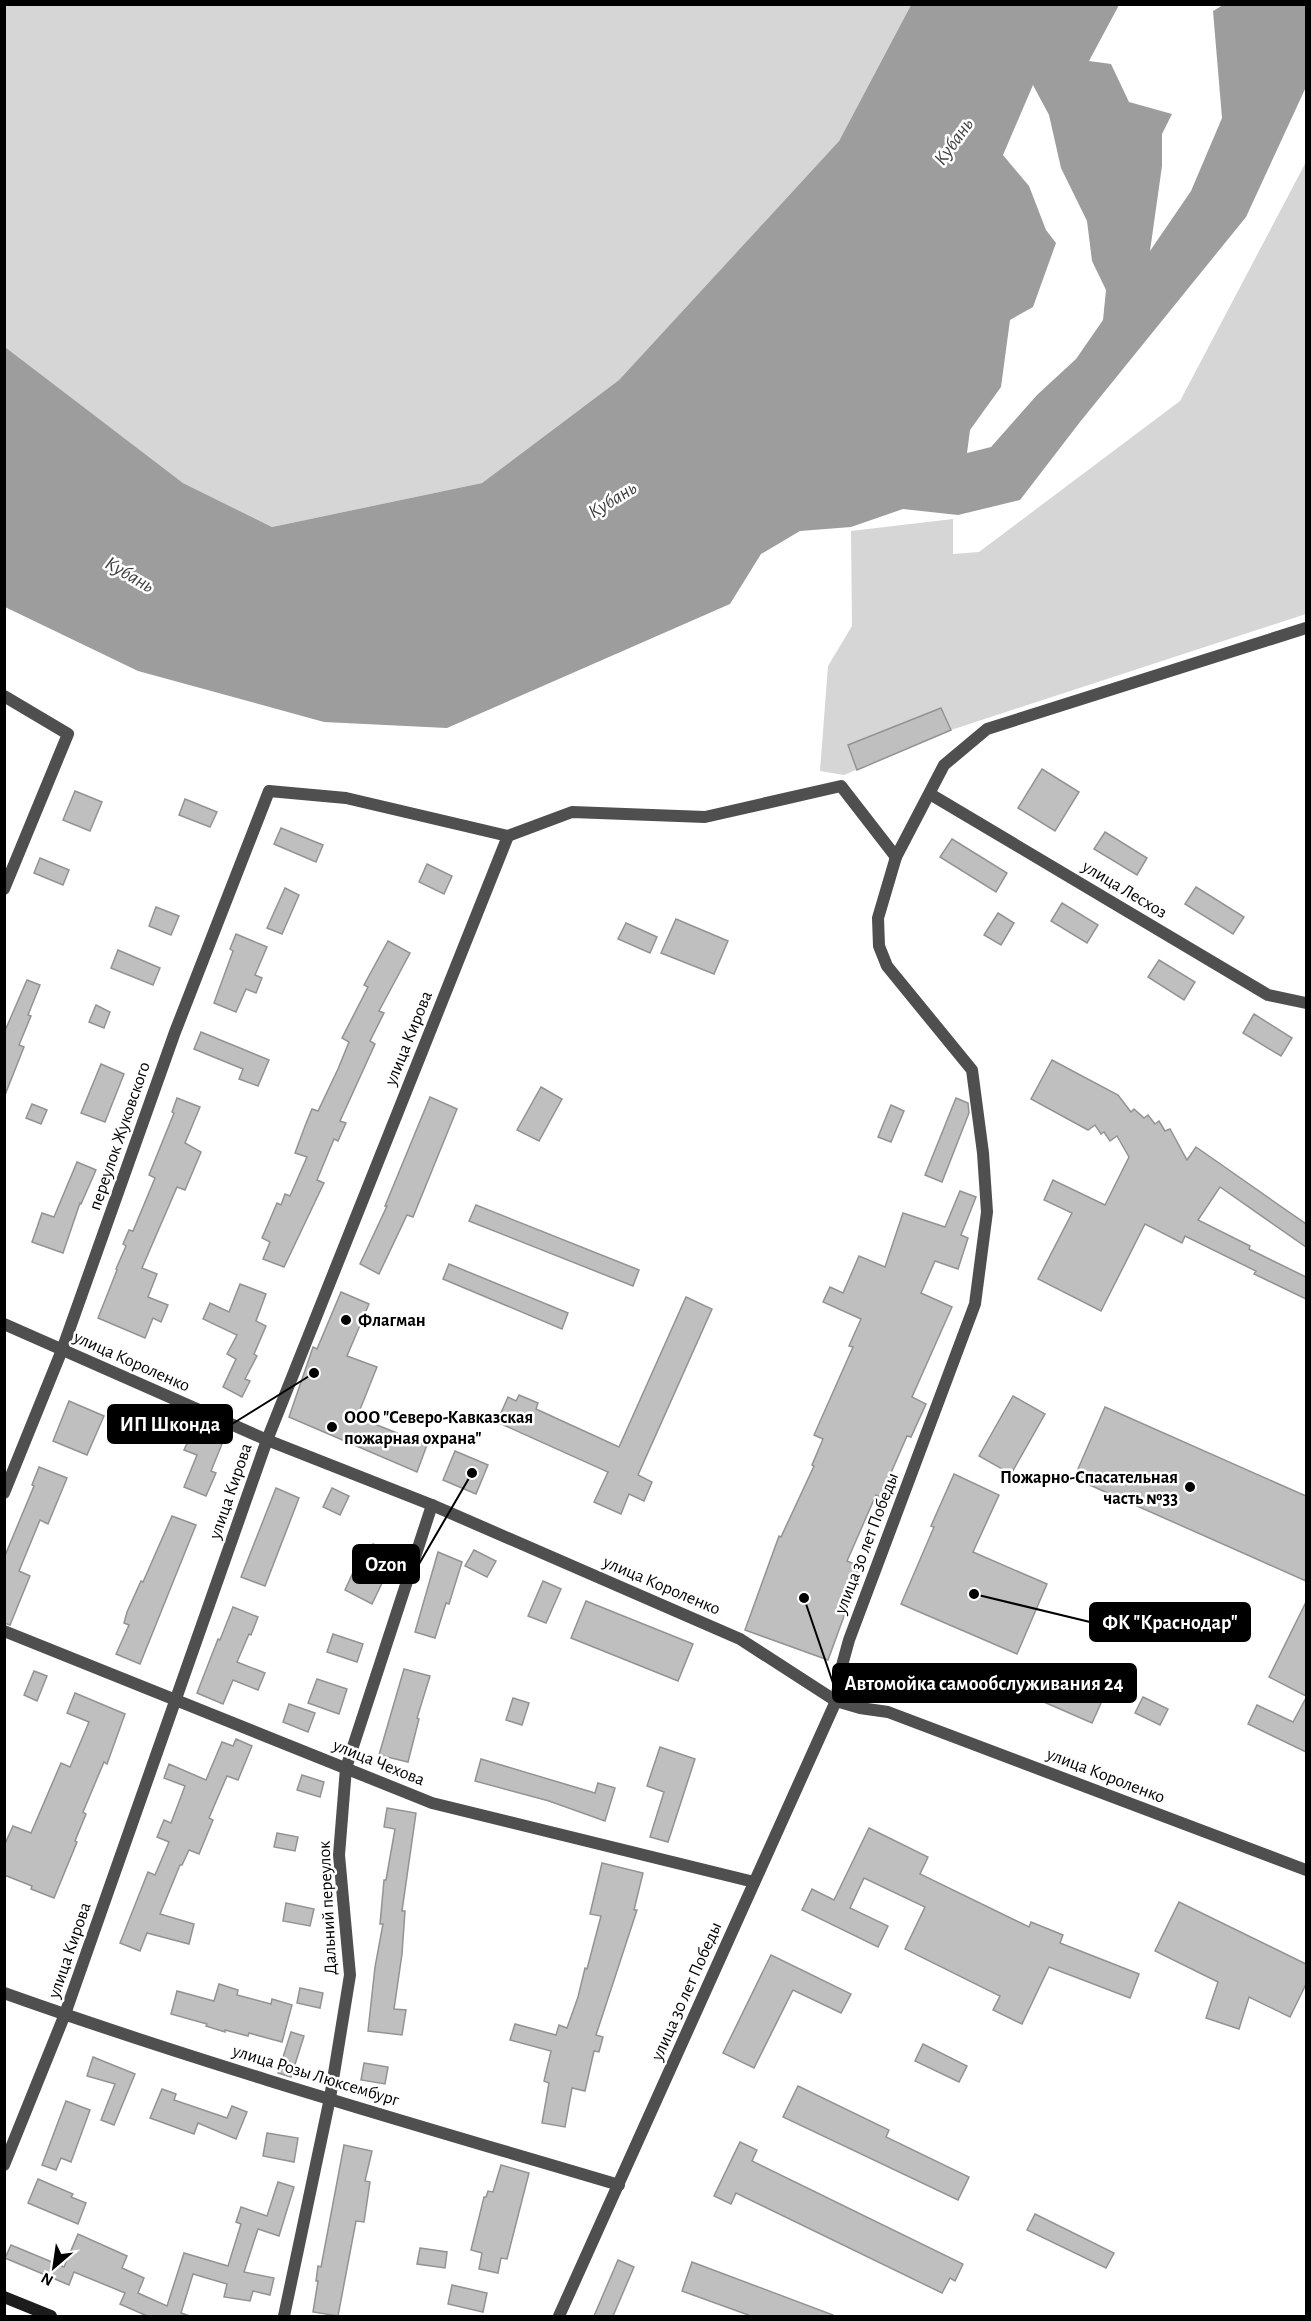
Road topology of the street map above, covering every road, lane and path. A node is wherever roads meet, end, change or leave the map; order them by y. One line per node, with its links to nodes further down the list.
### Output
1 (1306, 628): 3 (street, улица 30 лет Победы)
2 (4, 696): 6 (street)
3 (930, 794): 5 (street, улица 30 лет Победы); 7 (street, улица Лесхоз)
4 (508, 836): 5 (street); 9 (street, переулок Жуковского); 10 (street, улица Кирова)
5 (896, 857): 15 (street, улица 30 лет Победы)
6 (4, 889)
7 (1306, 1003)
8 (4, 1324): 9 (street, улица Короленко)
9 (62, 1350): 10 (street, улица Короленко); 11 (street, переулок Жуковского)
10 (267, 1440): 12 (street, улица Короленко); 14 (street, улица Кирова)
11 (4, 1493)
12 (432, 1505): 15 (street, улица Короленко); 16 (street, Дальний переулок)
13 (4, 1631): 14 (street, улица Чехова)
14 (176, 1699): 16 (street, улица Чехова); 20 (street, улица Кирова)
15 (836, 1701): 17 (street, улица Короленко); 18 (street, улица 30 лет Победы)
16 (346, 1768): 18 (street, улица Чехова); 21 (street, Дальний переулок)
17 (1306, 1870)
18 (754, 1882): 23 (street, улица 30 лет Победы)
19 (4, 1993): 20 (street, улица Розы Люксембург)
20 (65, 2014): 21 (street, улица Розы Люксембург); 22 (street, улица Кирова)
21 (330, 2098): 23 (street, улица Розы Люксембург); 26 (street, Дальний переулок)
22 (4, 2165)
23 (619, 2185): 27 (street, улица 30 лет Победы)
24 (4, 2297): 25 (main road)
25 (51, 2316)
26 (284, 2316)
27 (559, 2316)

